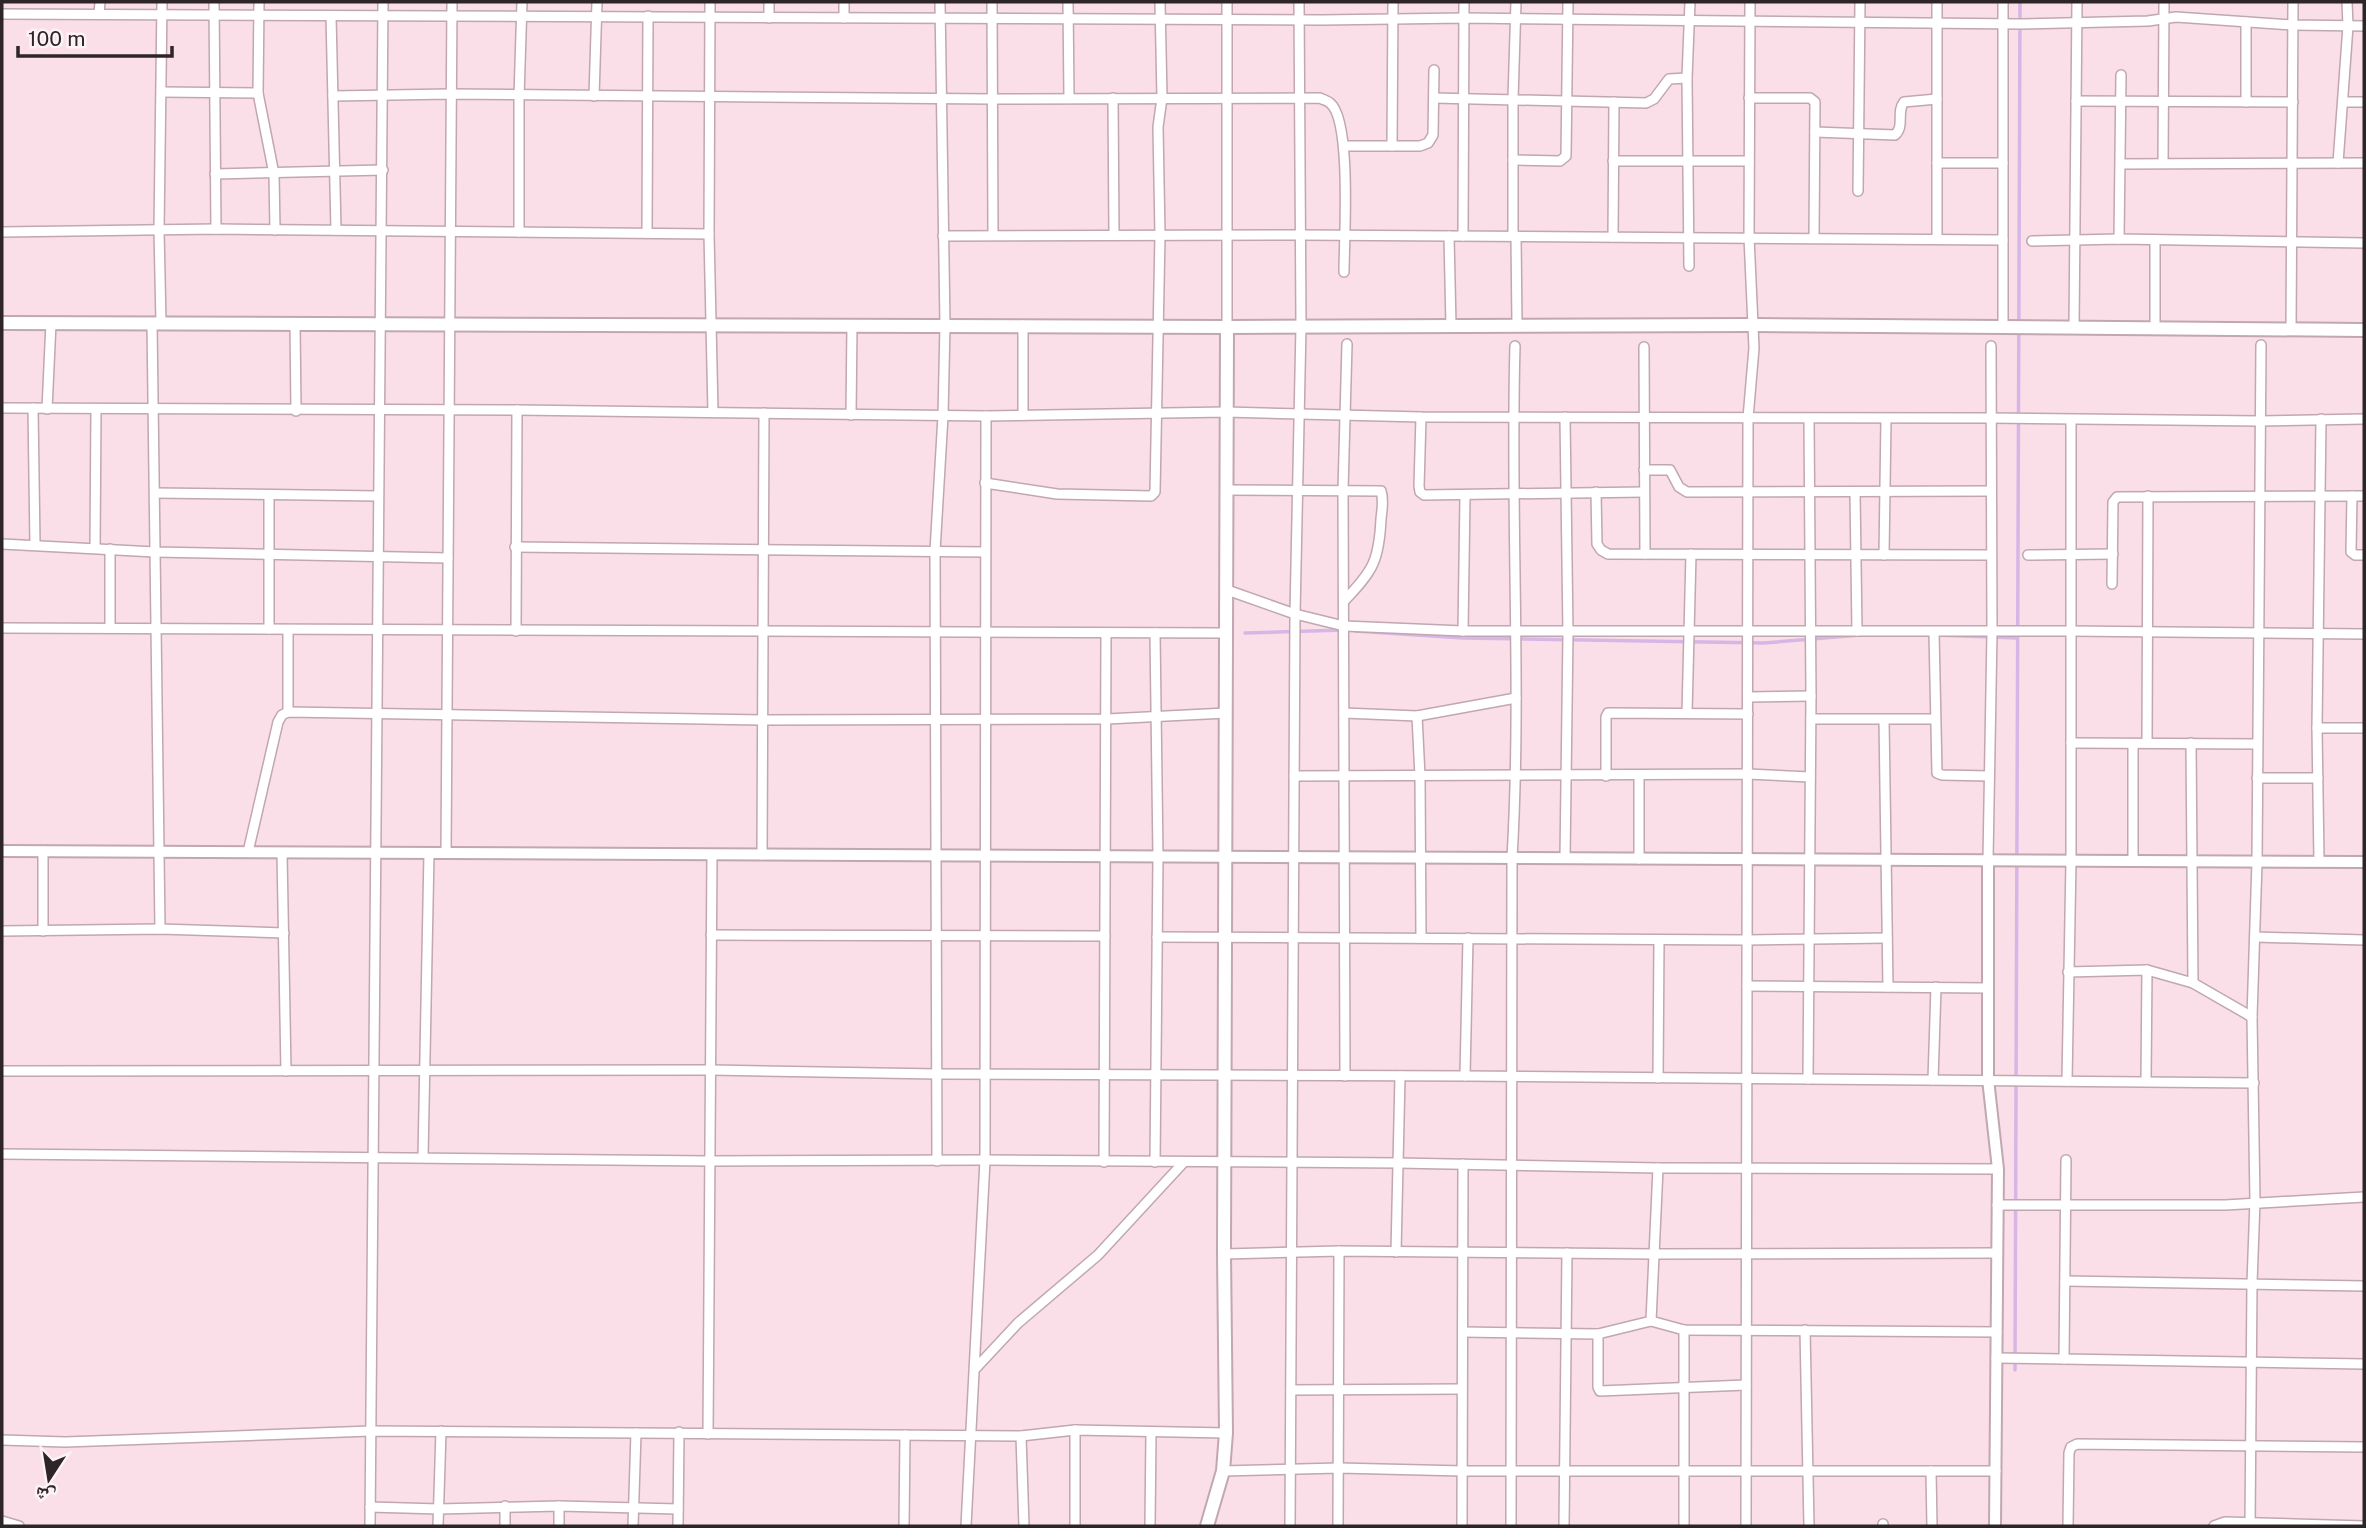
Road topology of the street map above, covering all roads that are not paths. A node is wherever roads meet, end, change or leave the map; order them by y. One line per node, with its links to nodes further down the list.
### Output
1 (100, 2): 32 (street)
2 (162, 2): 33 (street)
3 (214, 2): 34 (street)
4 (260, 2): 35 (street)
5 (383, 2): 40 (street)
6 (452, 2): 42 (street)
7 (522, 2): 37 (street)
8 (597, 2): 38 (street)
9 (710, 2): 41 (street)
10 (769, 2): 43 (street)
11 (844, 2): 44 (street)
12 (940, 2): 48 (street)
13 (992, 2): 49 (street)
14 (1068, 2): 45 (street)
15 (1160, 2): 52 (street)
16 (1227, 2): 53 (street)
17 (1299, 2): 54 (street)
18 (1393, 2): 50 (street)
19 (1464, 2): 46 (street)
20 (1516, 2): 51 (street)
21 (1568, 2): 55 (street)
22 (1690, 2): 56 (street)
23 (1749, 2): 57 (street)
24 (1860, 2): 59 (street)
25 (1937, 2): 60 (street)
26 (2003, 2): 62 (street)
27 (2077, 2): 61 (street)
28 (2164, 2): 47 (street)
29 (2293, 2): 63 (street)
30 (2347, 2): 64 (street)
31 (2, 14): 32 (street)
32 (99, 15): 33 (street)
33 (162, 15): 34 (street); 69 (street)
34 (214, 16): 35 (street); 70 (street)
35 (260, 16): 36 (street); 71 (street)
36 (331, 16): 40 (street); 74 (street)
37 (522, 16): 38 (street); 42 (street); 76 (street)
38 (597, 16): 39 (street); 75 (street)
39 (648, 16): 41 (street); 77 (street)
40 (383, 17): 42 (street); 73 (street)
41 (710, 17): 43 (street); 79 (street)
42 (451, 18): 72 (street)
43 (769, 18): 44 (street)
44 (844, 18): 48 (street)
45 (1068, 18): 49 (street); 52 (street); 81 (street)
46 (1464, 18): 50 (street); 51 (street); 85 (street)
47 (2164, 18): 58 (street); 61 (street); 95 (street)
48 (940, 19): 49 (street); 80 (street)
49 (992, 19): 87 (street)
50 (1393, 19): 54 (street); 103 (street)
51 (1516, 19): 55 (street); 89 (street)
52 (1160, 20): 53 (street); 78 (street)
53 (1227, 20): 54 (street); 83 (street)
54 (1299, 20): 88 (street)
55 (1567, 21): 56 (street); 91 (street)
56 (1690, 22): 57 (street); 68 (street)
57 (1749, 22): 59 (street); 86 (street)
58 (2246, 22): 63 (street); 96 (street)
59 (1860, 23): 60 (street); 101 (street)
60 (1937, 23): 62 (street); 90 (street)
61 (2077, 23): 62 (street); 92 (street)
62 (2003, 24): 109 (street)
63 (2293, 25): 64 (street); 97 (street)
64 (2348, 26): 65 (street); 98 (street)
65 (2364, 26)
66 (1434, 69): 84 (street)
67 (2121, 75): 94 (street)
68 (1687, 78): 93 (street); 107 (street)
69 (162, 92): 70 (street); 121 (street)
70 (214, 93): 71 (street); 117 (street)
71 (258, 93): 118 (street)
72 (450, 94): 73 (street); 76 (street); 126 (street)
73 (383, 95): 74 (street); 115 (street)
74 (333, 96): 116 (street)
75 (594, 96): 76 (street); 77 (street)
76 (519, 97): 127 (street)
77 (647, 97): 79 (street); 128 (street)
78 (1162, 97): 82 (street); 83 (street); 132 (street)
79 (709, 98): 80 (street); 129 (street)
80 (941, 98): 87 (street); 136 (street)
81 (1069, 98): 82 (street); 87 (street)
82 (1113, 98): 131 (street)
83 (1227, 98): 88 (street); 133 (street)
84 (1434, 98): 85 (street); 103 (street)
85 (1464, 98): 89 (street); 138 (street)
86 (1749, 98): 100 (street); 106 (street)
87 (992, 99): 130 (street)
88 (1299, 99): 102 (street); 134 (street)
89 (1513, 99): 91 (street); 104 (street)
90 (1937, 99): 101 (street); 108 (street)
91 (1566, 101): 93 (street); 104 (street)
92 (2076, 101): 94 (street); 145 (street)
93 (1614, 102): 105 (street)
94 (2121, 102): 95 (street); 113 (street)
95 (2163, 102): 96 (street); 110 (street)
96 (2246, 102): 97 (street)
97 (2293, 102): 114 (street)
98 (2343, 102): 99 (street); 111 (street)
99 (2364, 102)
100 (1815, 132): 101 (street); 143 (street)
101 (1858, 134): 119 (street)
102 (1344, 145): 103 (street); 135 (street)
103 (1392, 146)
104 (1513, 160): 139 (street)
105 (1614, 161): 107 (street); 140 (street)
106 (1749, 161): 107 (street); 142 (street)
107 (1689, 162): 141 (street)
108 (1937, 163): 109 (street); 144 (street)
109 (2003, 163): 147 (street)
110 (2163, 163): 113 (street); 114 (street)
111 (2338, 163): 112 (street); 114 (street)
112 (2364, 163)
113 (2121, 164): 146 (street)
114 (2292, 164): 150 (street)
115 (383, 170): 116 (street); 124 (street)
116 (336, 173): 118 (street); 123 (street)
117 (215, 174): 118 (street); 120 (street)
118 (274, 174): 122 (street)
119 (1858, 191)
120 (216, 229): 121 (street); 122 (street)
121 (159, 230): 125 (street); 156 (street)
122 (275, 230): 123 (street)
123 (336, 230): 124 (street)
124 (382, 231): 126 (street); 158 (street)
125 (2, 232)
126 (448, 232): 127 (street); 159 (street)
127 (519, 232): 128 (street)
128 (647, 233): 129 (street)
129 (709, 234): 160 (street)
130 (993, 235): 131 (street); 136 (street)
131 (1114, 235): 132 (street)
132 (1160, 235): 133 (street); 164 (street)
133 (1227, 235): 134 (street); 169 (street)
134 (1301, 235): 135 (street); 167 (street)
135 (1344, 235): 137 (street); 153 (street)
136 (943, 236): 162 (street)
137 (1450, 236): 138 (street); 168 (street)
138 (1462, 236): 139 (street)
139 (1515, 236): 140 (street); 165 (street)
140 (1613, 237): 141 (street)
141 (1690, 237): 142 (street); 152 (street)
142 (1749, 237): 143 (street); 166 (street)
143 (1814, 237): 144 (street)
144 (1937, 238): 147 (street)
145 (2075, 239): 146 (street); 149 (street); 171 (street)
146 (2119, 239): 148 (street)
147 (2003, 240): 170 (street)
148 (2155, 240): 150 (street); 172 (street)
149 (2032, 242)
150 (2291, 243): 151 (street); 173 (street)
151 (2364, 243)
152 (1689, 266)
153 (1344, 272)
154 (2, 323): 155 (main road)
155 (51, 323): 156 (main road); 182 (street)
156 (157, 323): 157 (main road); 184 (street)
157 (295, 324): 158 (main road); 185 (street)
158 (381, 324): 159 (main road); 186 (street)
159 (449, 324): 160 (main road); 187 (street)
160 (711, 325): 161 (main road); 189 (street)
161 (852, 325): 162 (main road); 195 (street)
162 (945, 325): 163 (main road); 197 (street)
163 (1023, 325): 164 (main road); 196 (street)
164 (1158, 325): 169 (main road); 193 (street)
165 (1517, 325): 166 (main road); 168 (main road)
166 (1754, 325): 170 (main road); 203 (street)
167 (1301, 326): 168 (main road); 169 (main road); 192 (street)
168 (1451, 326)
169 (1227, 327): 190 (main road)
170 (2008, 328): 171 (main road)
171 (2074, 328): 172 (main road)
172 (2155, 329): 173 (main road)
173 (2291, 330): 174 (main road)
174 (2364, 330)
175 (1346, 344): 194 (street)
176 (2261, 345): 210 (street)
177 (1515, 346): 200 (street)
178 (1644, 346): 202 (street)
179 (1991, 346): 204 (street)
180 (2, 408): 181 (street)
181 (33, 408): 182 (street); 235 (street)
182 (47, 409): 183 (street)
183 (96, 409): 184 (street); 237 (street)
184 (153, 410): 185 (street); 220 (street)
185 (296, 411): 186 (street)
186 (378, 411): 187 (street); 228 (street)
187 (449, 411): 188 (street); 256 (street)
188 (517, 411): 189 (street); 236 (street)
189 (713, 412): 191 (street)
190 (1226, 412): 192 (street); 193 (street); 214 (main road)
191 (764, 413): 195 (street); 239 (street)
192 (1300, 413): 194 (street); 213 (street)
193 (1157, 414): 196 (street); 212 (street)
194 (1345, 414): 199 (street); 215 (street)
195 (851, 415): 197 (street)
196 (1023, 415): 198 (street)
197 (943, 416): 198 (street); 240 (street)
198 (986, 416): 212 (street)
199 (1421, 417): 200 (street); 227 (street)
200 (1513, 417): 201 (street); 225 (street)
201 (1565, 417): 202 (street); 221 (street)
202 (1643, 418): 203 (street); 211 (street)
203 (1748, 418): 205 (street); 219 (street)
204 (1990, 418): 206 (street); 209 (street); 216 (street)
205 (1809, 419): 206 (street); 222 (street)
206 (1886, 419): 224 (street)
207 (2321, 419): 208 (street); 210 (street); 231 (street)
208 (2364, 419)
209 (2071, 420): 210 (street); 246 (street)
210 (2260, 421): 230 (street)
211 (1644, 470): 218 (street); 219 (street)
212 (985, 483): 242 (street)
213 (1298, 489): 214 (street); 215 (street); 260 (street)
214 (1227, 490): 258 (main road)
215 (1343, 490): 259 (street); 259 (street)
216 (1990, 491): 224 (street); 251 (street)
217 (1597, 492): 218 (street); 221 (street); 244 (street)
218 (1644, 492): 244 (street)
219 (1748, 492): 222 (street); 247 (street)
220 (155, 493): 226 (street); 241 (street)
221 (1566, 493): 225 (street); 285 (street)
222 (1809, 493): 223 (street); 248 (street)
223 (1855, 493): 224 (street); 249 (street)
224 (1885, 493): 250 (street)
225 (1513, 494): 227 (street); 276 (street)
226 (269, 495): 228 (street); 243 (street)
227 (1465, 495): 270 (street)
228 (377, 496): 255 (street)
229 (2148, 496): 230 (street); 253 (street); 281 (street)
230 (2259, 496): 231 (street); 287 (street)
231 (2320, 496): 232 (street); 288 (street)
232 (2352, 496): 233 (street); 254 (street)
233 (2364, 496)
234 (2, 544): 235 (street)
235 (35, 545): 237 (street)
236 (515, 547): 239 (street); 269 (street)
237 (95, 548): 238 (street)
238 (110, 550): 241 (street); 263 (street)
239 (763, 550): 240 (street); 273 (street)
240 (935, 551): 242 (street); 274 (street)
241 (155, 552): 243 (street); 264 (street)
242 (985, 552): 275 (street)
243 (269, 553): 255 (street); 265 (street)
244 (1645, 554): 245 (street)
245 (1691, 554): 247 (street); 286 (street)
246 (2071, 554): 252 (street); 253 (street); 280 (street)
247 (1748, 555): 248 (street); 277 (street)
248 (1809, 555): 249 (street); 271 (street)
249 (1855, 555): 250 (street); 272 (street)
250 (1884, 555): 251 (street)
251 (1991, 555): 279 (street)
252 (2028, 555)
253 (2113, 555): 257 (street)
254 (2364, 555)
255 (378, 556): 256 (street); 267 (street)
256 (447, 558): 268 (street)
257 (2112, 584)
258 (1227, 590): 260 (street); 284 (main road)
259 (1344, 601): 261 (street)
260 (1296, 614): 261 (street); 318 (street)
261 (1345, 626): 270 (street); 295 (street)
262 (2, 628): 263 (street)
263 (110, 628): 264 (street)
264 (157, 629): 265 (street); 330 (street)
265 (269, 629): 266 (street)
266 (288, 630): 267 (street); 293 (street)
267 (376, 630): 268 (street); 297 (street)
268 (447, 631): 269 (street); 299 (street)
269 (516, 631): 273 (street)
270 (1463, 631): 276 (street)
271 (1810, 631): 272 (street); 277 (street); 291 (street)
272 (1857, 631): 278 (street)
273 (763, 632): 274 (street); 305 (street)
274 (936, 632): 275 (street); 306 (street)
275 (985, 632): 282 (street); 307 (street)
276 (1517, 632): 285 (street); 292 (street)
277 (1747, 632): 286 (street); 290 (street)
278 (1934, 632): 279 (street); 304 (street)
279 (1992, 632): 280 (street); 324 (street)
280 (2070, 632): 281 (street); 311 (street)
281 (2148, 632): 287 (street); 312 (street)
282 (1106, 633): 283 (street); 302 (street)
283 (1155, 633): 284 (street); 301 (street)
284 (1226, 633): 294 (main road)
285 (1568, 633): 286 (street); 321 (street)
286 (1688, 633): 296 (street)
287 (2258, 633): 288 (street); 315 (street)
288 (2319, 634): 289 (street); 309 (street)
289 (2364, 634)
290 (1748, 696): 291 (street); 298 (street)
291 (1811, 696): 303 (street)
292 (1516, 698): 300 (street); 320 (street)
293 (288, 712): 297 (street); 331 (street)
294 (1226, 713): 301 (street); 342 (main road)
295 (1344, 713): 300 (street); 317 (street)
296 (1687, 713): 298 (street); 322 (street)
297 (377, 714): 299 (street); 333 (street)
298 (1748, 714): 316 (street)
299 (447, 715): 305 (street); 335 (street)
300 (1417, 716): 319 (street)
301 (1155, 718): 302 (street); 341 (street)
302 (1107, 719): 307 (street); 340 (street)
303 (1811, 719): 308 (street); 325 (street)
304 (1934, 719): 308 (street); 324 (street)
305 (762, 720): 306 (street); 337 (street)
306 (935, 720): 307 (street); 338 (street)
307 (985, 720): 339 (street)
308 (1884, 720): 351 (street)
309 (2317, 728): 310 (street); 327 (street)
310 (2364, 728)
311 (2071, 743): 314 (street); 353 (street)
312 (2147, 743): 313 (street); 314 (street)
313 (2191, 743): 315 (street); 355 (street)
314 (2133, 744): 354 (street)
315 (2256, 744): 326 (street)
316 (1748, 774): 323 (street); 325 (street); 349 (street)
317 (1344, 775): 318 (street); 319 (street); 344 (street)
318 (1294, 776): 343 (street)
319 (1420, 776): 320 (street); 345 (street)
320 (1517, 776): 321 (street); 346 (street)
321 (1564, 776): 322 (street); 347 (street)
322 (1606, 776): 323 (street)
323 (1639, 776): 348 (street)
324 (1989, 776): 352 (street)
325 (1810, 777): 350 (street)
326 (2256, 778): 327 (street); 357 (street)
327 (2318, 778): 356 (street)
328 (2, 851): 329 (street)
329 (43, 851): 330 (street); 361 (street)
330 (160, 852): 331 (street); 359 (street)
331 (248, 852): 332 (street)
332 (282, 853): 333 (street); 362 (street)
333 (375, 853): 334 (street); 392 (street)
334 (429, 853): 335 (street); 393 (street)
335 (446, 853): 336 (street)
336 (712, 855): 337 (street); 363 (street)
337 (762, 855): 338 (street)
338 (936, 856): 339 (street); 364 (street)
339 (984, 856): 340 (street); 365 (street)
340 (1105, 856): 341 (street); 366 (street)
341 (1158, 857): 342 (street); 367 (street)
342 (1226, 857): 343 (street); 368 (main road)
343 (1294, 857): 344 (street); 369 (street)
344 (1344, 857): 345 (street); 372 (street)
345 (1420, 858): 346 (street); 373 (street)
346 (1512, 858): 347 (street); 375 (street)
347 (1565, 858): 348 (street)
348 (1639, 859): 349 (street)
349 (1747, 859): 350 (street); 378 (street)
350 (1810, 860): 351 (street); 376 (street)
351 (1886, 860): 352 (street); 374 (street)
352 (1988, 860): 353 (street); 387 (street)
353 (2071, 861): 354 (street); 381 (street)
354 (2133, 861): 355 (street)
355 (2194, 861): 357 (street); 382 (street)
356 (2319, 861): 357 (street); 358 (street)
357 (2257, 862): 371 (street)
358 (2364, 862)
359 (160, 929): 361 (street); 362 (street)
360 (2, 931): 361 (street)
361 (43, 931)
362 (284, 933): 391 (street)
363 (711, 935): 364 (street); 389 (street)
364 (937, 936): 365 (street); 394 (street)
365 (984, 936): 366 (street); 395 (street)
366 (1105, 936): 396 (street)
367 (1157, 937): 368 (street); 397 (street)
368 (1225, 937): 369 (street); 398 (main road)
369 (1294, 937): 372 (street); 399 (street)
370 (1468, 937): 373 (street); 375 (street); 402 (street)
371 (2255, 937): 379 (street); 388 (street)
372 (1343, 938): 373 (street); 400 (street)
373 (1421, 938)
374 (1887, 938): 376 (street); 385 (street)
375 (1512, 939): 377 (street); 403 (street)
376 (1810, 939): 378 (street); 384 (street)
377 (1659, 940): 378 (street); 404 (street)
378 (1747, 940): 383 (street)
379 (2364, 940)
380 (2147, 970): 381 (street); 382 (street); 410 (street)
381 (2068, 972): 409 (street)
382 (2193, 983): 388 (street)
383 (1747, 986): 384 (street); 405 (street)
384 (1808, 986): 385 (street); 406 (street)
385 (1888, 987): 386 (street)
386 (1936, 987): 387 (street); 408 (street)
387 (1988, 988): 407 (street)
388 (2252, 1017): 411 (street)
389 (710, 1070): 393 (street); 394 (street); 417 (street)
390 (2, 1071): 391 (street)
391 (286, 1071): 392 (street)
392 (373, 1072): 393 (street); 413 (street)
393 (425, 1072): 414 (street)
394 (937, 1074): 395 (street); 418 (street)
395 (984, 1074): 396 (street); 415 (street)
396 (1104, 1075): 397 (street); 419 (street)
397 (1156, 1075): 398 (street); 420 (street)
398 (1225, 1075): 399 (street); 422 (main road)
399 (1293, 1076): 400 (street); 423 (street)
400 (1345, 1076): 401 (street)
401 (1400, 1076): 402 (street); 424 (street)
402 (1465, 1076): 403 (street)
403 (1512, 1077): 404 (street); 426 (street)
404 (1658, 1078): 405 (street)
405 (1747, 1078): 406 (street); 427 (street)
406 (1808, 1079): 408 (street)
407 (1988, 1079): 408 (street); 409 (street); 429 (street)
408 (1933, 1080)
409 (2067, 1081): 410 (street)
410 (2146, 1081): 411 (street)
411 (2254, 1083): 431 (street)
412 (2, 1154): 413 (street)
413 (373, 1157): 414 (street); 467 (street)
414 (423, 1157): 417 (street)
415 (985, 1160): 418 (street); 419 (street); 460 (street)
416 (2066, 1160): 433 (street)
417 (710, 1161): 418 (street); 473 (street)
418 (937, 1161)
419 (1104, 1162): 420 (street)
420 (1155, 1162): 421 (street)
421 (1183, 1163): 422 (street); 460 (street)
422 (1224, 1163): 423 (street); 442 (main road)
423 (1292, 1163): 424 (street); 437 (street)
424 (1398, 1163): 425 (street); 435 (street)
425 (1463, 1164): 426 (street); 436 (street)
426 (1511, 1165): 428 (street); 438 (street)
427 (1747, 1167): 428 (street); 429 (street); 440 (street)
428 (1658, 1168): 443 (street)
429 (1998, 1169): 432 (street)
430 (2364, 1197): 431 (street)
431 (2255, 1201): 433 (street); 445 (street)
432 (1997, 1205): 433 (street); 441 (street)
433 (2066, 1205): 444 (street)
434 (1339, 1251): 435 (street); 437 (street); 462 (street)
435 (1396, 1252): 436 (street)
436 (1464, 1252): 438 (street); 451 (street)
437 (1292, 1253): 442 (street); 465 (street)
438 (1511, 1253): 439 (street); 453 (street)
439 (1567, 1253): 443 (street); 454 (street)
440 (1746, 1253): 441 (street); 443 (street); 449 (street)
441 (1997, 1253): 452 (street)
442 (1224, 1254): 472 (main road)
443 (1654, 1254): 447 (street)
444 (2065, 1281): 445 (street); 457 (street)
445 (2252, 1283): 446 (street); 458 (street)
446 (2364, 1286)
447 (1651, 1321): 448 (street); 455 (street)
448 (1684, 1330): 449 (street); 464 (street)
449 (1746, 1330): 450 (street); 461 (street)
450 (1805, 1330): 452 (street); 488 (street)
451 (1463, 1332): 453 (street); 463 (street)
452 (1997, 1332): 456 (street)
453 (1511, 1333): 454 (street); 482 (street)
454 (1566, 1334): 455 (street); 487 (street)
455 (1598, 1334): 464 (street)
456 (1996, 1358): 457 (street); 490 (street)
457 (2064, 1359): 458 (street)
458 (2251, 1362): 459 (street); 478 (street)
459 (2364, 1364)
460 (976, 1368): 475 (street)
461 (1746, 1385): 464 (street); 484 (street)
462 (1338, 1389): 463 (street); 465 (street); 480 (street)
463 (1462, 1389): 486 (street)
464 (1685, 1389): 483 (street)
465 (1291, 1391): 481 (street)
466 (1075, 1430): 470 (street); 476 (street); 510 (street)
467 (371, 1431): 468 (street); 477 (street); 493 (street)
468 (441, 1431): 471 (street); 494 (street)
469 (679, 1432): 471 (street); 473 (street); 496 (street)
470 (1151, 1432): 472 (street); 511 (street)
471 (636, 1433): 495 (street)
472 (1226, 1433): 485 (main road)
473 (708, 1434): 474 (street)
474 (905, 1434): 475 (street); 507 (street)
475 (970, 1436): 476 (street); 508 (street)
476 (1021, 1436): 509 (street)
477 (2, 1440)
478 (2251, 1446): 479 (street); 499 (street); 523 (street)
479 (2364, 1447)
480 (1339, 1468): 481 (street); 486 (street); 514 (street)
481 (1291, 1470): 485 (street); 513 (street)
482 (1511, 1470): 486 (street); 487 (street); 516 (street)
483 (1684, 1470): 484 (street); 487 (street); 518 (street)
484 (1746, 1470): 488 (street); 519 (street)
485 (1223, 1471): 512 (main road)
486 (1462, 1471): 515 (street)
487 (1565, 1471): 517 (street)
488 (1808, 1471): 489 (street); 520 (street)
489 (1931, 1471): 490 (street); 521 (street)
490 (1996, 1471): 522 (street)
491 (505, 1506): 492 (street); 494 (street); 503 (street)
492 (559, 1506): 495 (street); 504 (street)
493 (370, 1507): 494 (street); 498 (street)
494 (439, 1508): 502 (street)
495 (634, 1509): 496 (street); 505 (street)
496 (678, 1509): 506 (street)
497 (2, 1521): 500 (street)
498 (370, 1524): 501 (street)
499 (2250, 1525): 524 (street); 525 (street)
500 (19, 1526)
501 (360, 1526)
502 (438, 1526)
503 (505, 1526)
504 (559, 1526)
505 (634, 1526)
506 (678, 1526)
507 (904, 1526)
508 (966, 1526)
509 (1024, 1526)
510 (1074, 1526)
511 (1150, 1526)
512 (1208, 1526)
513 (1290, 1526)
514 (1338, 1526)
515 (1462, 1526)
516 (1511, 1526)
517 (1564, 1526)
518 (1684, 1526)
519 (1746, 1526)
520 (1809, 1526)
521 (1932, 1526)
522 (1995, 1526)
523 (2067, 1526)
524 (2214, 1526)
525 (2364, 1526)

